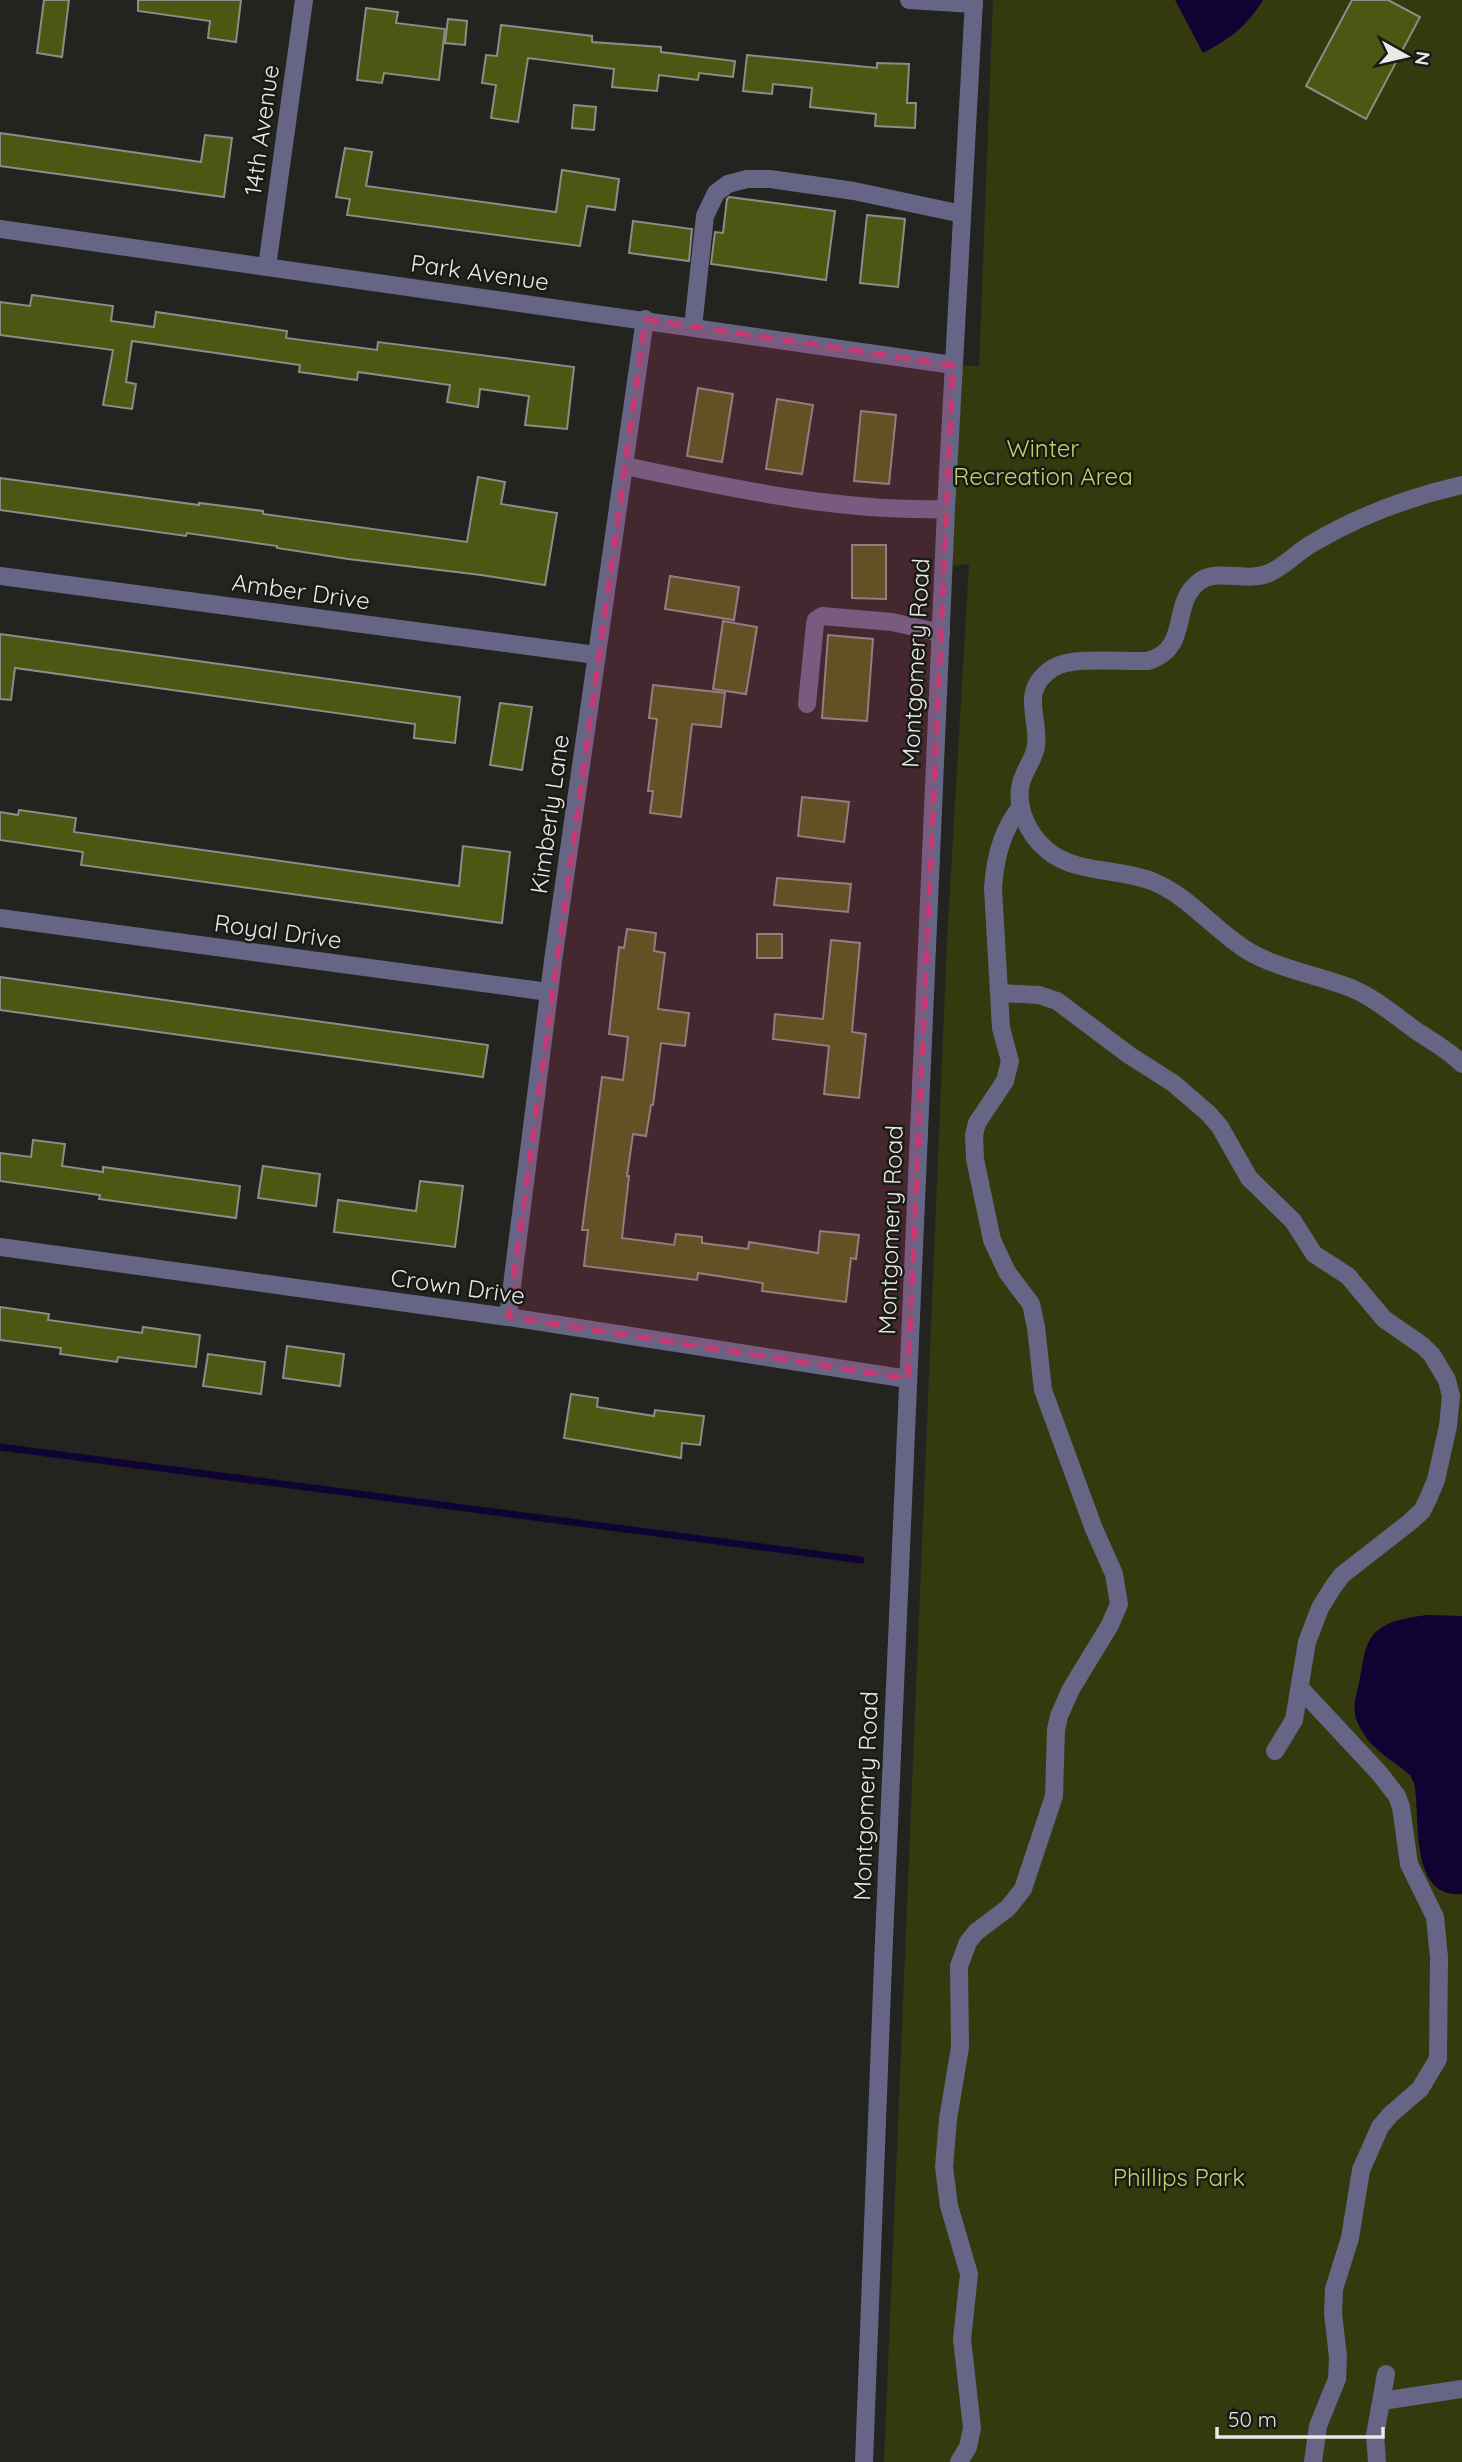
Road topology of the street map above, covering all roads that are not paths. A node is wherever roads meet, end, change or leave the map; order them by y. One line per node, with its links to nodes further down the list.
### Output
1 (304, 0): 6 (street, 14th Avenue)
2 (909, 0): 3 (street)
3 (974, 2): 4 (street, Montgomery Road)
4 (962, 214): 8 (street); 9 (street, Montgomery Road)
5 (0, 229): 6 (street, Park Avenue)
6 (267, 267): 7 (street, Park Avenue)
7 (645, 319): 8 (street, Park Avenue); 10 (street, Kimberly Lane)
8 (693, 327): 9 (street, Park Avenue)
9 (953, 365): 12 (street, Montgomery Road)
10 (625, 466): 12 (street); 15 (street, Kimberly Lane)
11 (1462, 485): 17 (street)
12 (946, 509): 14 (street, Montgomery Road)
13 (0, 576): 15 (street, Amber Drive)
14 (941, 632): 16 (street); 24 (street, Montgomery Road)
15 (596, 655): 19 (street, Kimberly Lane)
16 (807, 704)
17 (1021, 807): 20 (street); 21 (street)
18 (0, 918): 19 (street, Royal Drive)
19 (549, 992): 23 (street, Kimberly Lane)
20 (1000, 993): 25 (street); 31 (street)
21 (1462, 1064)
22 (0, 1247): 23 (street, Crown Drive)
23 (508, 1317): 24 (street, Crown Drive)
24 (908, 1379): 30 (street, Montgomery Road)
25 (1300, 1688): 26 (street); 32 (street)
26 (1275, 1752)
27 (1386, 2374): 29 (street)
28 (1462, 2389): 29 (street)
29 (1382, 2401): 33 (street)
30 (864, 2462)
31 (959, 2462)
32 (1313, 2462)
33 (1377, 2462)

